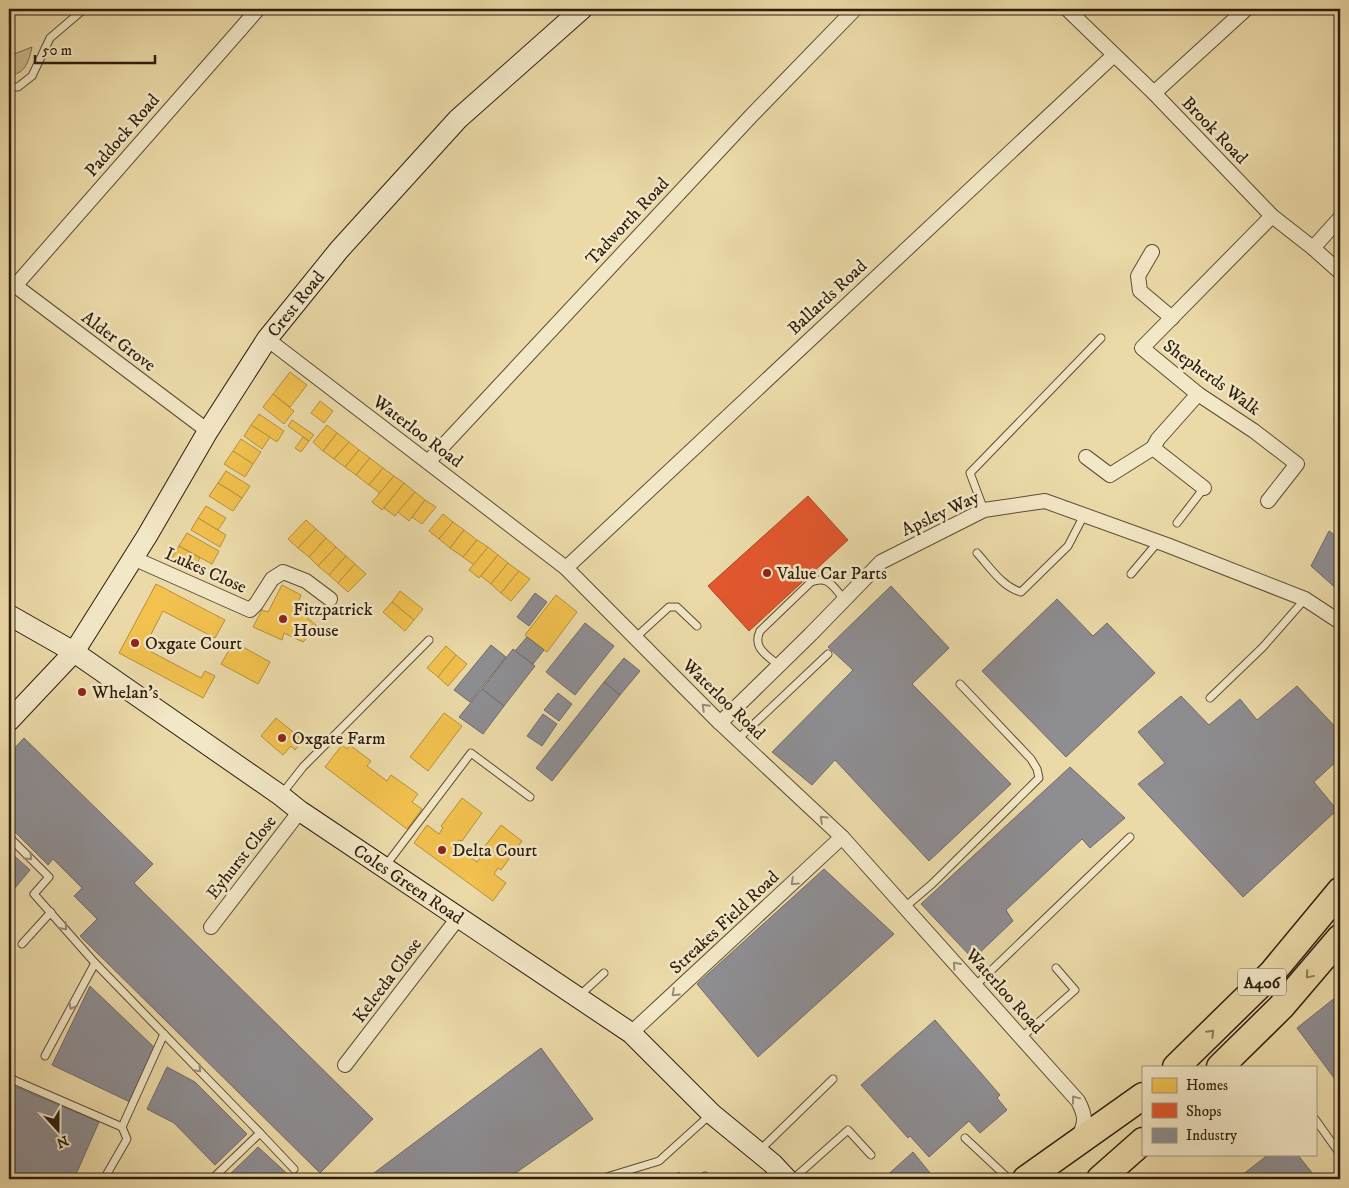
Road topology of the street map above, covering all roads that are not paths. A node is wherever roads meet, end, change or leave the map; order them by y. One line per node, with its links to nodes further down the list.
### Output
1 (84, 9): 8 (lane)
2 (258, 9): 15 (street, Paddock Road)
3 (582, 9): 18 (street, Crest Road)
4 (855, 9): 23 (street, Tadworth Road)
5 (1067, 9): 7 (street, Brook Road)
6 (1246, 9): 9 (street)
7 (1114, 55): 9 (street, Brook Road); 32 (street, Ballards Road)
8 (9, 87)
9 (1154, 93): 10 (street, Brook Road)
10 (1272, 216): 12 (street, Brook Road); 16 (street, Shepherds Walk)
11 (1340, 218): 12 (street)
12 (1313, 248): 14 (street, Brook Road)
13 (1152, 252): 16 (street)
14 (1340, 272)
15 (12, 283): 20 (street, Alder Grove)
16 (1172, 318): 19 (street, Shepherds Walk)
17 (1101, 338): 26 (lane)
18 (267, 339): 20 (street, Crest Road); 23 (street, Waterloo Road)
19 (1198, 394): 21 (street); 25 (street, Shepherds Walk)
20 (208, 431): 31 (street, Crest Road)
21 (1154, 448): 22 (street); 24 (street)
22 (1086, 457)
23 (428, 462): 32 (street, Waterloo Road)
24 (1204, 488): 28 (lane)
25 (1268, 501)
26 (984, 510): 27 (street, Apsley Way); 35 (street, Apsley Way)
27 (1084, 515): 29 (street, Apsley Way); 30 (lane)
28 (1177, 523)
29 (1158, 542): 33 (lane); 36 (street, Apsley Way)
30 (976, 552)
31 (133, 558): 34 (street, Lukes Close); 42 (street, Crest Road)
32 (566, 568): 40 (street, Waterloo Road)
33 (1131, 574)
34 (330, 599)
35 (844, 599): 44 (street, Apsley Way); 44 (lane)
36 (1306, 599): 38 (street, Apsley Way); 46 (lane)
37 (9, 616): 42 (street, Coles Green Road)
38 (1340, 622)
39 (697, 626): 40 (lane)
40 (635, 638): 48 (street, Waterloo Road, one-way to 40)
41 (429, 640): 50 (lane)
42 (74, 652): 47 (street, Crest Road); 50 (street, Coles Green Road)
43 (828, 654): 49 (lane)
44 (778, 665): 48 (street, Apsley Way)
45 (960, 684): 58 (lane)
46 (1210, 698)
47 (9, 721)
48 (720, 722): 49 (street, Waterloo Road)
49 (738, 739): 53 (street, Waterloo Road, one-way to 49)
50 (280, 795): 52 (street, Coles Green Road)
51 (530, 797): 56 (lane)
52 (300, 811): 56 (street, Coles Green Road); 61 (street, Eyhurst Close)
53 (842, 837): 58 (street, Waterloo Road); 70 (street, Streakes Field Road, one-way to 70)
54 (1130, 837): 67 (lane)
55 (9, 838): 59 (lane, one-way to 59)
56 (384, 868): 60 (street, Coles Green Road)
57 (1340, 891): 74 (highway, A406, one-way to 57)
58 (905, 907): 67 (street, Waterloo Road, one-way to 58)
59 (51, 912): 62 (lane); 64 (lane, one-way to 64)
60 (458, 918): 68 (street, Coles Green Road); 73 (street, Kelceda Close)
61 (211, 926)
62 (22, 944)
63 (1336, 947): 75 (highway, A406, one-way to 75)
64 (95, 963): 69 (lane); 72 (lane, one-way to 72)
65 (1056, 968): 71 (lane)
66 (604, 973): 68 (lane)
67 (975, 986): 71 (street, Waterloo Road)
68 (578, 997): 70 (street, Coles Green Road)
69 (164, 1034): 82 (lane); 83 (lane, one-way to 83)
70 (632, 1034): 80 (street, Coles Green Road)
71 (1021, 1038): 85 (street, Waterloo Road, one-way to 71)
72 (45, 1056)
73 (345, 1065)
74 (1177, 1066)
75 (1221, 1066)
76 (9, 1078): 82 (lane)
77 (833, 1079): 87 (lane)
78 (1142, 1098): 85 (highway)
79 (1142, 1098): 98 (highway)
80 (712, 1114): 87 (street, Coles Green Road); 93 (lane)
81 (1316, 1120): 88 (lane)
82 (122, 1127): 91 (lane)
83 (260, 1133): 90 (lane); 92 (lane)
84 (965, 1138): 96 (lane)
85 (1076, 1144): 97 (highway)
86 (1134, 1149): 99 (highway); 100 (highway)
87 (758, 1151): 94 (street, Coles Green Road)
88 (1340, 1154)
89 (871, 1155): 95 (lane)
90 (294, 1169)
91 (104, 1179)
92 (212, 1179)
93 (600, 1179)
94 (787, 1179)
95 (793, 1179)
96 (1009, 1179)
97 (1026, 1179)
98 (1052, 1179)
99 (1100, 1179)
100 (1109, 1179)

